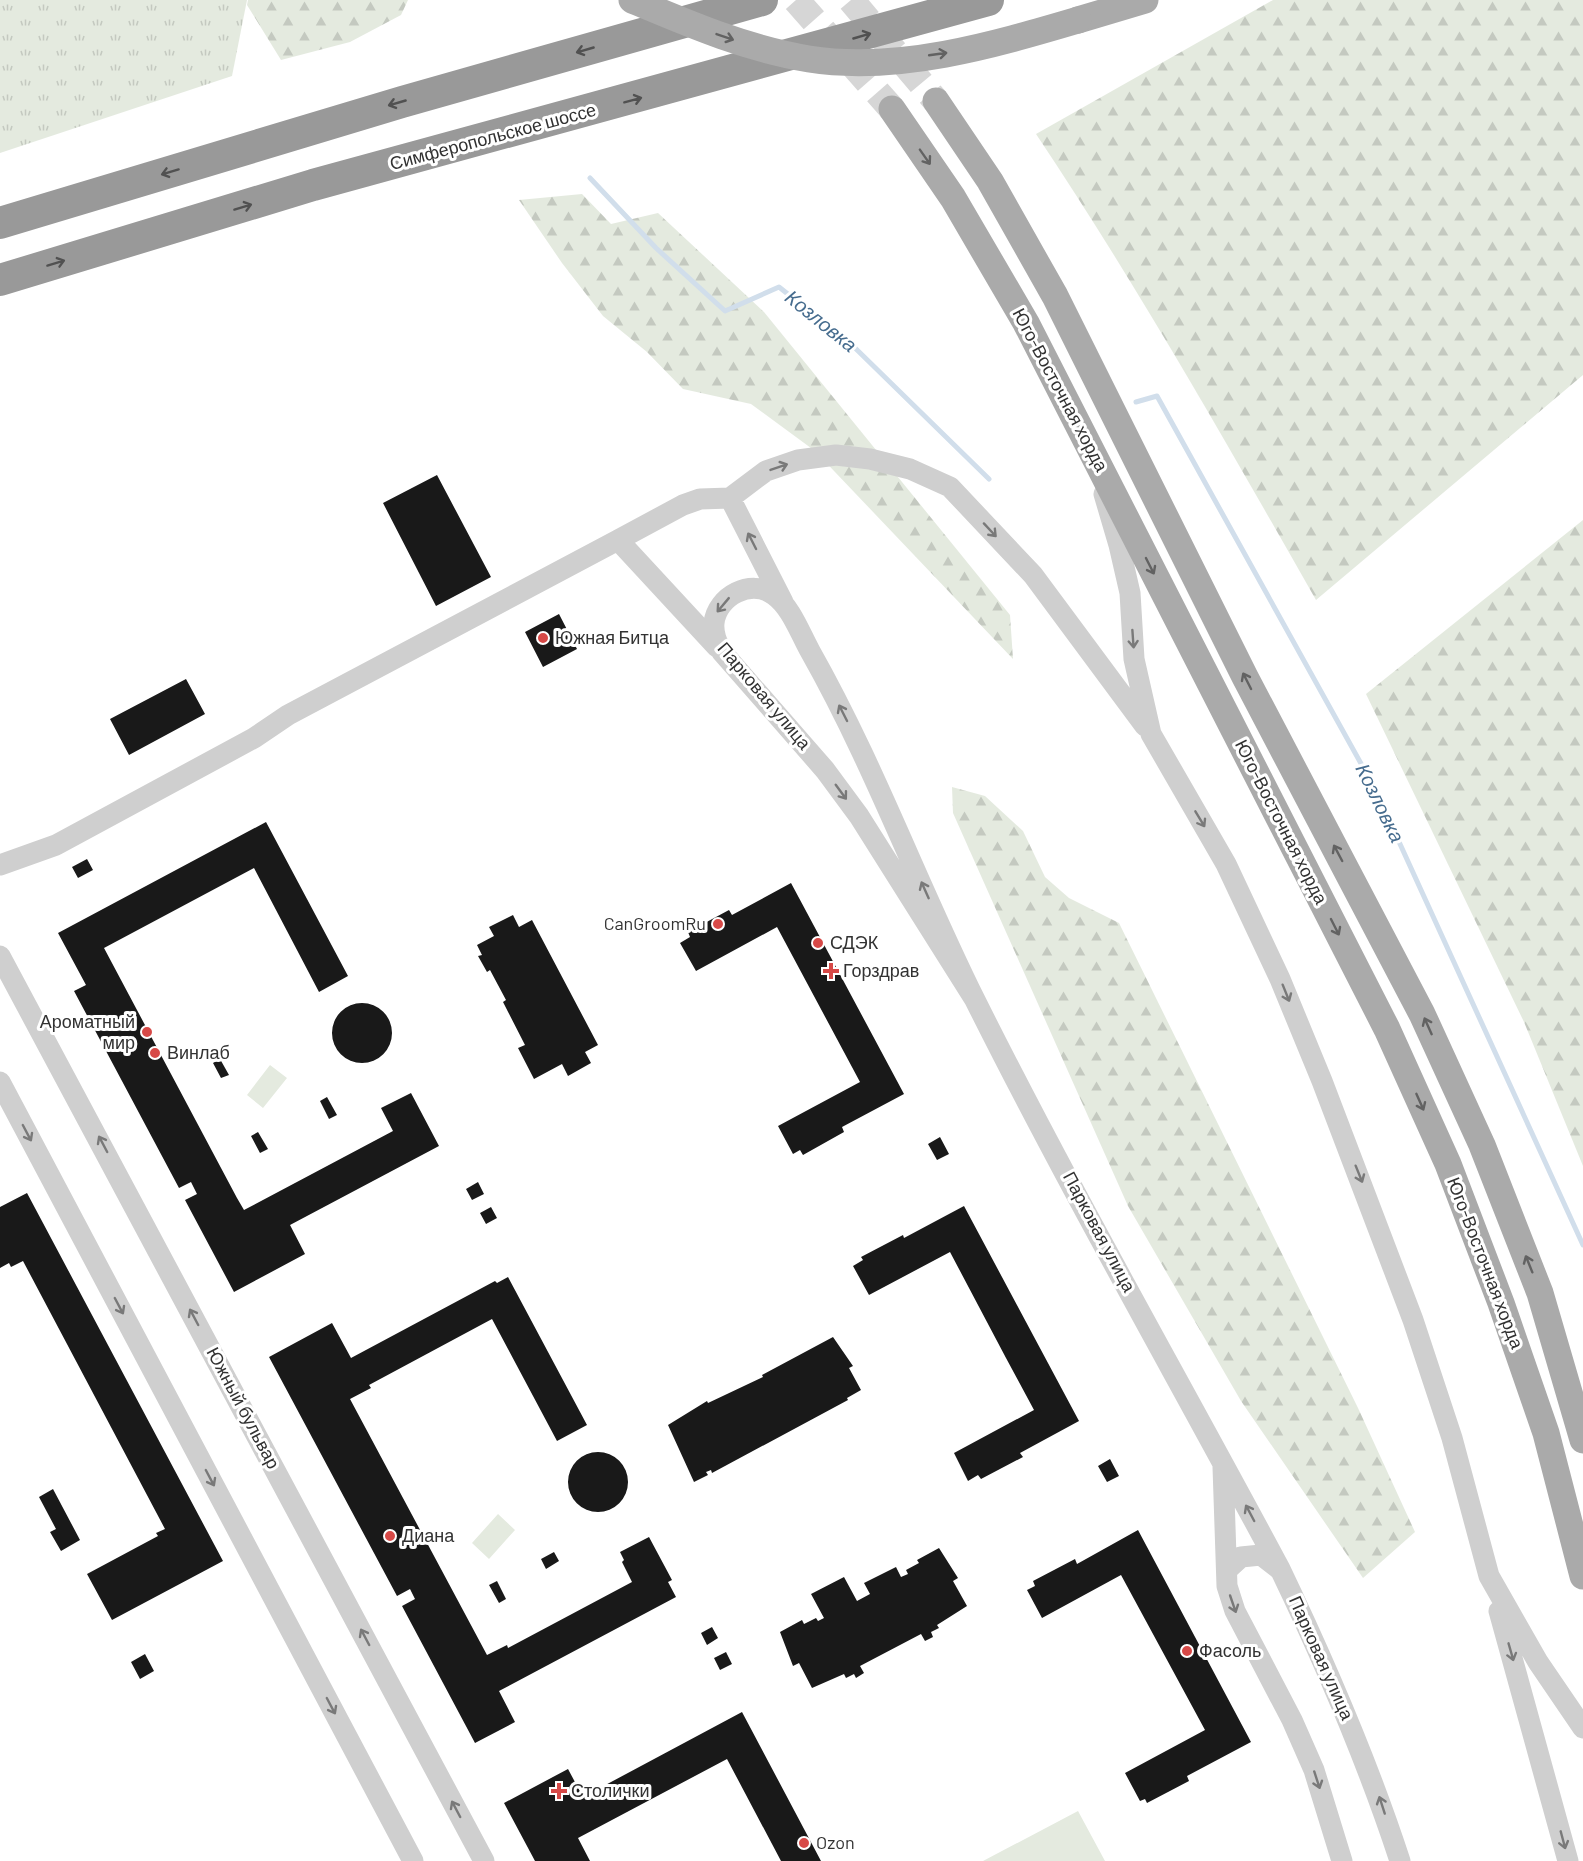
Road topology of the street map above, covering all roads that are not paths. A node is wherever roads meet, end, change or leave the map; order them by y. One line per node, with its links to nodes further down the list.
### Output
1 (632, 0): 4 (main road, one-way to 4, bridge)
2 (762, 0): 7 (highway, one-way to 7)
3 (988, 0): 8 (highway, Симферопольское шоссе, one-way to 3)
4 (1144, 0)
5 (936, 101): 19 (main road, Юго-Восточная хорда, one-way to 5)
6 (892, 109): 9 (main road, Юго-Восточная хорда, one-way to 9)
7 (0, 223)
8 (0, 279)
9 (1058, 383): 14 (street, one-way to 14); 26 (main road, Юго-Восточная хорда, one-way to 26)
10 (730, 498): 11 (street); 12 (street, one-way to 10); 14 (street, one-way to 14)
11 (618, 540): 13 (street); 15 (street)
12 (788, 612): 13 (street, Парковая улица, one-way to 13); 17 (street, Парковая улица, one-way to 12)
13 (722, 652): 17 (street, Парковая улица, one-way to 17)
14 (1151, 734): 25 (street, one-way to 25)
15 (0, 865)
16 (0, 956): 29 (street, Южный бульвар, one-way to 16)
17 (975, 1000): 22 (street, Парковая улица)
18 (0, 1082): 28 (street, one-way to 28)
19 (1540, 1293): 20 (main road); 21 (main road, Юго-Восточная хорда)
20 (1583, 1394)
21 (1583, 1440)
22 (1223, 1463): 23 (street, Парковая улица); 24 (street, Парковая улица, one-way to 22)
23 (1228, 1569): 24 (street); 30 (street, Парковая улица, one-way to 30)
24 (1280, 1569): 31 (street, Парковая улица, one-way to 24)
25 (1489, 1576): 27 (street); 32 (street, one-way to 32)
26 (1583, 1576)
27 (1583, 1728)
28 (413, 1861)
29 (484, 1861)
30 (1342, 1861)
31 (1400, 1861)
32 (1568, 1861)

